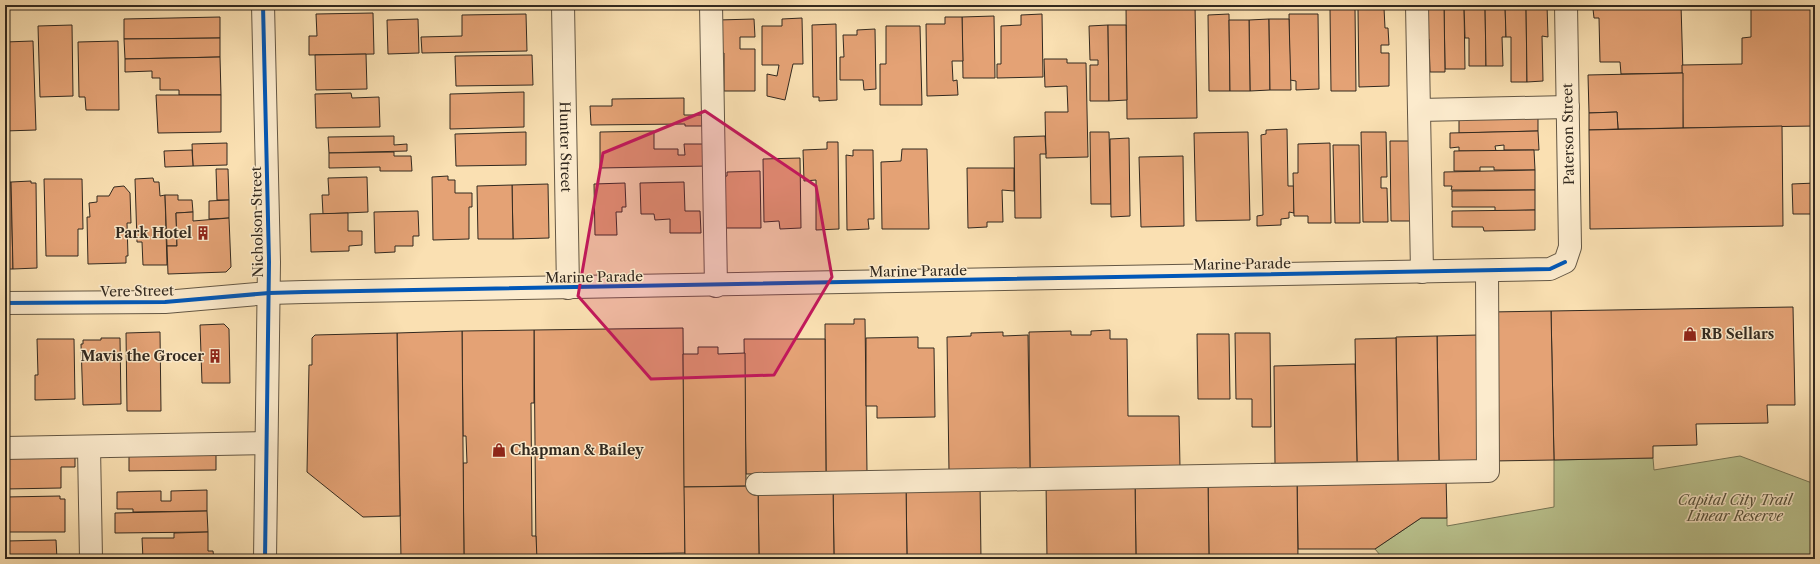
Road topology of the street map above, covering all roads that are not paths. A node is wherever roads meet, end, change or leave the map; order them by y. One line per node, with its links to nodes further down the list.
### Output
1 (263, 5): 13 (street, Nicholson Street)
2 (563, 5): 12 (street, Hunter Street)
3 (711, 5): 11 (street)
4 (1417, 5): 7 (street)
5 (1566, 5): 6 (street, Paterson Street)
6 (1568, 107): 7 (street); 8 (street, Paterson Street)
7 (1419, 110): 10 (street)
8 (1565, 262): 9 (street, Marine Parade)
9 (1487, 270): 10 (street, Marine Parade); 18 (street)
10 (1422, 272): 11 (street, Marine Parade)
11 (716, 286): 12 (street, Marine Parade)
12 (568, 288): 13 (street, Marine Parade)
13 (269, 293): 14 (street, Vere Street); 15 (street, Nicholson Street)
14 (5, 303)
15 (266, 443): 16 (street); 20 (street, Nicholson Street)
16 (89, 447): 17 (street); 19 (street)
17 (5, 448)
18 (758, 484)
19 (91, 559)
20 (265, 559)

